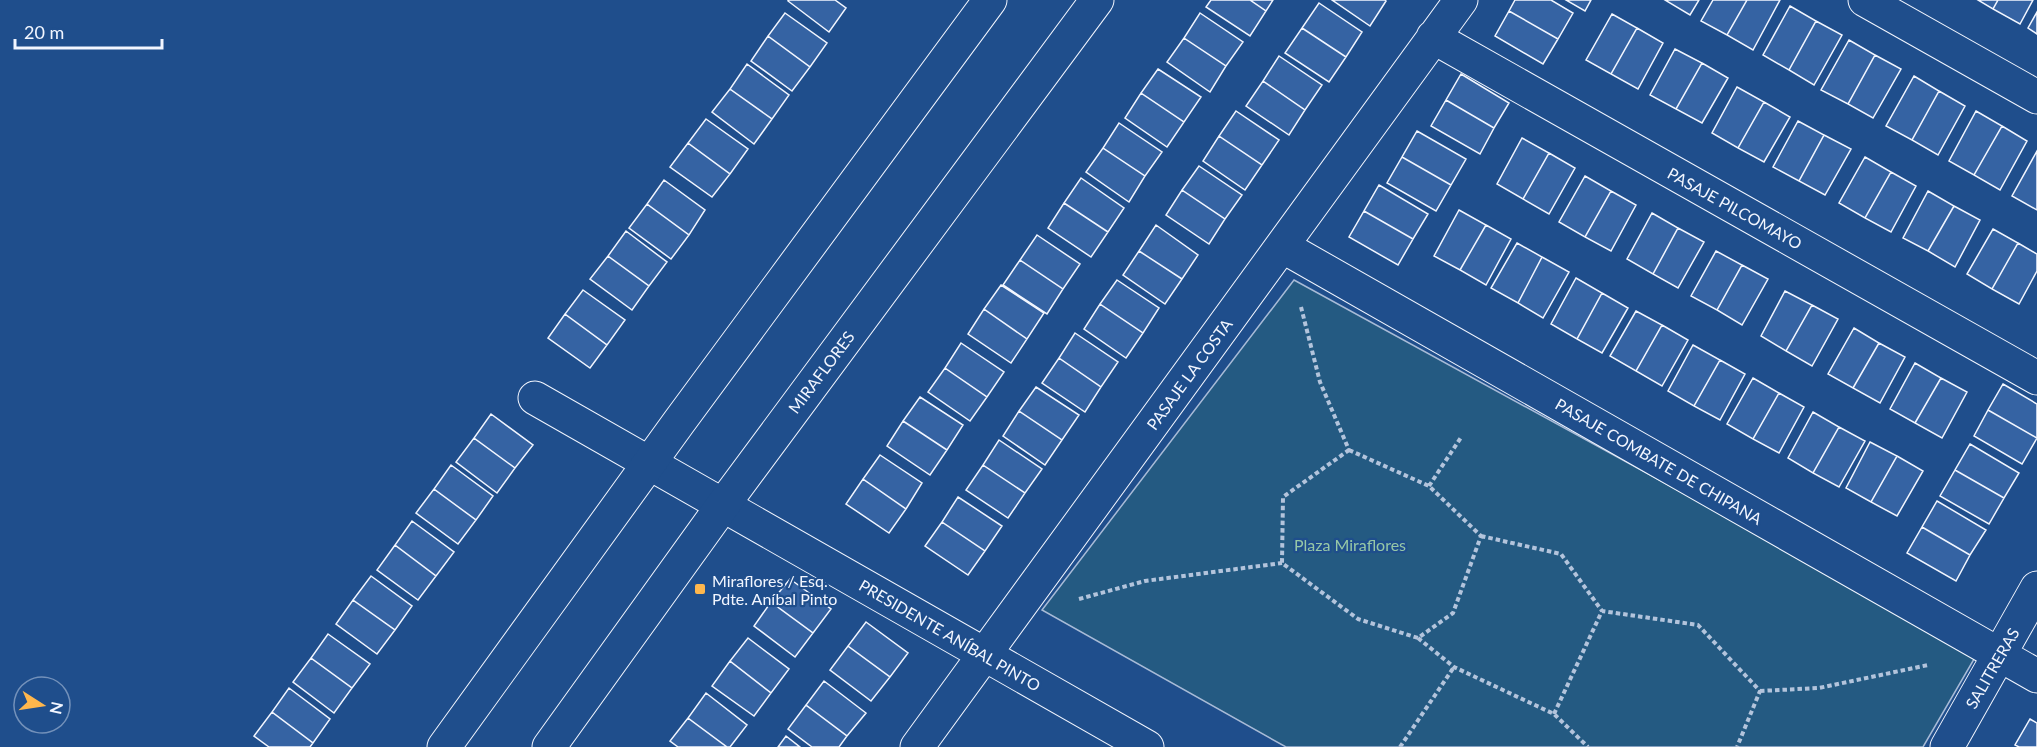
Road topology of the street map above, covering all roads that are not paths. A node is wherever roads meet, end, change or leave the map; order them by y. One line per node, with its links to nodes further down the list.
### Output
1 (990, 0): 10 (street)
2 (1097, 0): 11 (street, MIRAFLORES)
3 (1461, 0): 5 (street, PASAJE LA COSTA)
4 (1865, 0): 6 (street)
5 (1433, 37): 7 (street, PASAJE LA COSTA); 8 (street, PASAJE PILCOMAYO)
6 (2037, 97)
7 (1282, 246): 13 (street, PASAJE LA COSTA); 14 (street, PASAJE COMBATE DE CHIPANA)
8 (2037, 378)
9 (535, 398): 10 (street, PRESIDENTE ANÍBAL PINTO)
10 (649, 463): 11 (street, PRESIDENTE ANÍBAL PINTO); 16 (street)
11 (723, 505): 13 (street, PRESIDENTE ANÍBAL PINTO); 17 (street, MIRAFLORES)
12 (2037, 588): 14 (street, SALITRERAS)
13 (984, 654): 18 (street, PASAJE LA COSTA); 19 (street, PRESIDENTE ANÍBAL PINTO)
14 (1999, 655): 15 (street, PASAJE COMBATE DE CHIPANA); 20 (street, SALITRERAS)
15 (2037, 676)
16 (444, 747)
17 (549, 747)
18 (917, 747)
19 (1147, 747)
20 (1947, 747)

